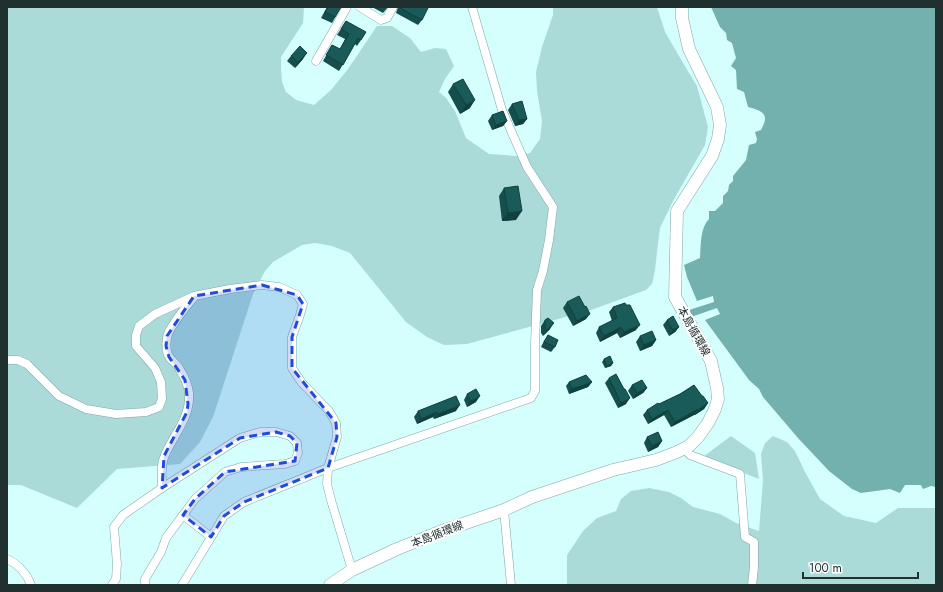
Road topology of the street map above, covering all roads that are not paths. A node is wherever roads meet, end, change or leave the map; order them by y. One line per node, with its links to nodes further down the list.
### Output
1 (347, 7): 6 (street)
2 (360, 7): 3 (street)
3 (393, 7)
4 (472, 7): 10 (street)
5 (682, 7): 9 (main road, 本島循環線)
6 (316, 61)
7 (194, 296): 8 (street); 10 (street); 11 (street)
8 (7, 360)
9 (684, 448): 12 (main road, 本島循環線); 23 (street)
10 (328, 468): 14 (street); 16 (street)
11 (162, 488): 13 (street); 18 (street)
12 (504, 510): 16 (main road, 本島循環線); 22 (street)
13 (183, 515): 14 (street); 19 (street)
14 (211, 537): 20 (street)
15 (7, 559): 17 (street)
16 (352, 570): 21 (main road, 本島循環線)
17 (31, 585)
18 (112, 585)
19 (144, 585)
20 (182, 585)
21 (330, 585)
22 (511, 585)
23 (752, 585)

